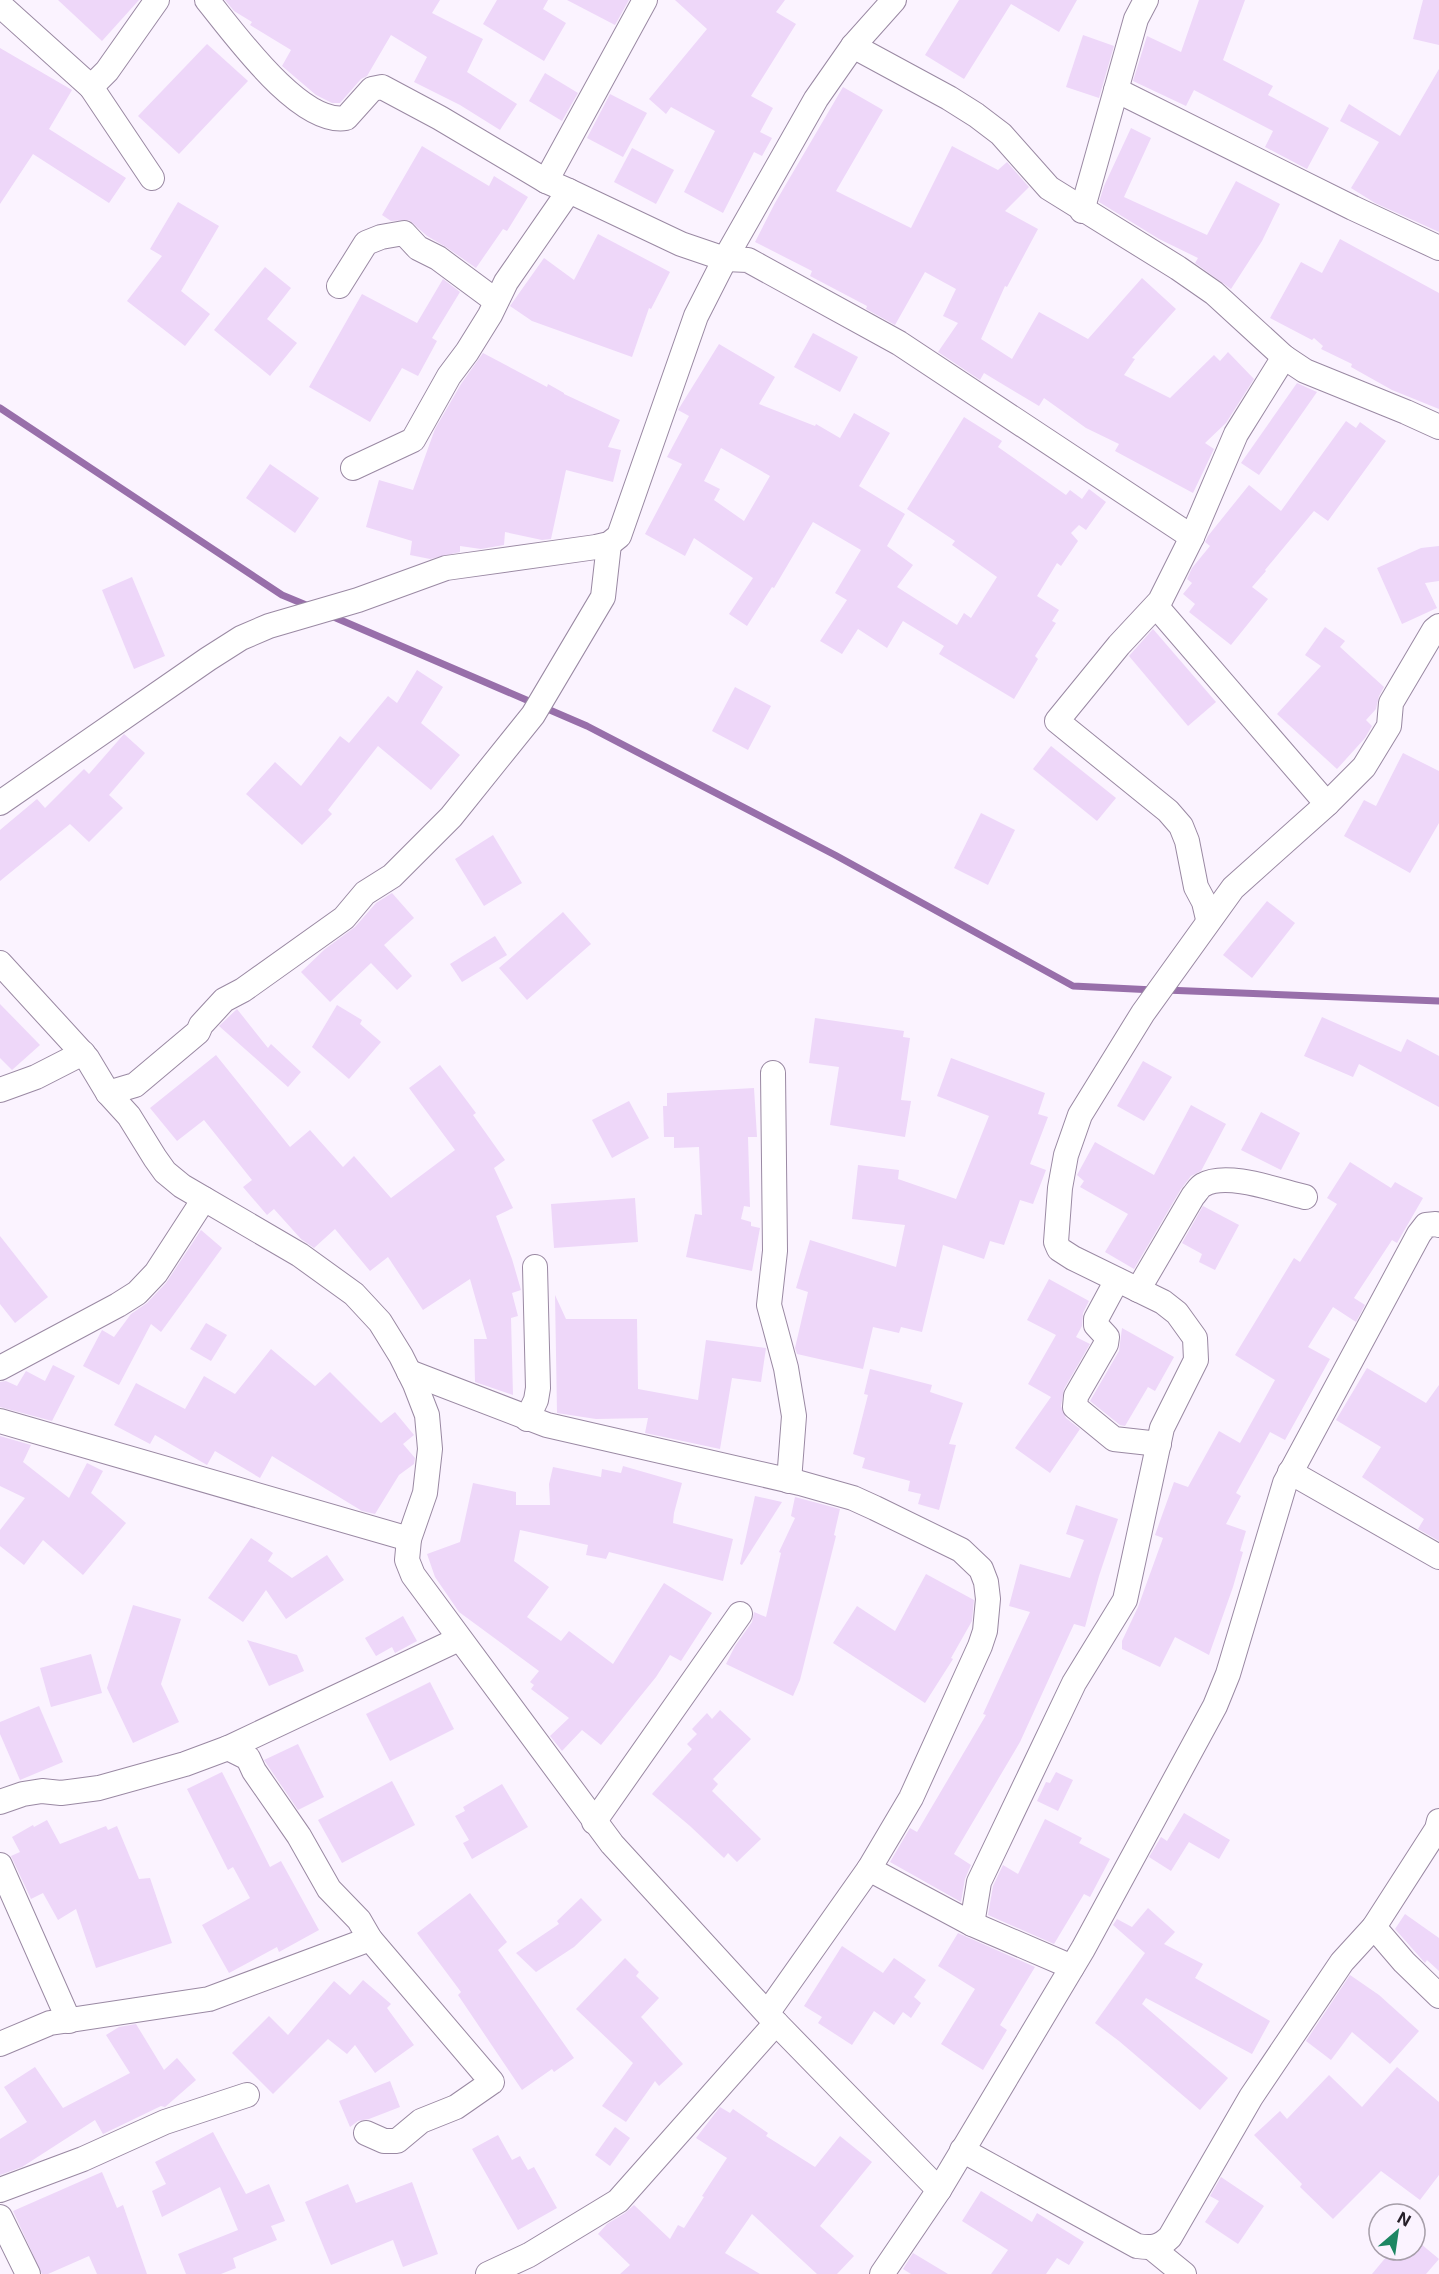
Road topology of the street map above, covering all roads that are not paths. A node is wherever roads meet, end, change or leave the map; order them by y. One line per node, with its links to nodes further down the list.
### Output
1 (157, 0): 8 (street)
2 (207, 0): 11 (street)
3 (645, 0): 11 (street)
4 (894, 0): 7 (street)
5 (1146, 0): 9 (street)
6 (0, 6): 8 (street)
7 (853, 46): 13 (street); 15 (street)
8 (91, 87): 10 (street)
9 (1116, 90): 13 (street); 14 (street)
10 (152, 178)
11 (546, 181): 12 (street)
12 (568, 192): 15 (street); 17 (street)
13 (1082, 211): 18 (street)
14 (1439, 248)
15 (725, 259): 21 (street); 22 (street)
16 (339, 286): 17 (street)
17 (496, 301): 20 (street)
18 (1284, 357): 19 (street); 21 (street)
19 (1439, 427)
20 (353, 468)
21 (1192, 537): 23 (street)
22 (609, 544): 25 (street); 32 (street)
23 (1156, 606): 26 (street); 27 (street)
24 (1439, 626): 26 (street)
25 (0, 803)
26 (1327, 804): 27 (street)
27 (1208, 919): 37 (street)
28 (0, 963): 29 (street)
29 (83, 1053): 31 (street); 32 (street)
30 (773, 1073): 45 (street)
31 (0, 1090)
32 (108, 1093): 34 (street)
33 (1305, 1197): 38 (street)
34 (204, 1199): 39 (street); 40 (street)
35 (1439, 1225): 44 (street)
36 (535, 1268): 41 (street)
37 (1117, 1280): 38 (street); 43 (street)
38 (1138, 1290): 43 (street)
39 (0, 1368)
40 (410, 1372): 41 (street); 46 (street)
41 (527, 1419): 45 (street)
42 (0, 1421): 46 (street)
43 (1159, 1444): 56 (street)
44 (1290, 1472): 47 (street); 59 (street)
45 (789, 1481): 55 (street)
46 (409, 1539): 49 (street)
47 (1439, 1557)
48 (740, 1614): 53 (street)
49 (459, 1639): 50 (street); 53 (street)
50 (228, 1748): 51 (street); 58 (street)
51 (0, 1802)
52 (1439, 1821): 57 (street)
53 (594, 1822): 61 (street)
54 (0, 1865): 62 (street)
55 (869, 1869): 56 (street); 61 (street)
56 (972, 1924): 59 (street)
57 (1374, 1927): 60 (street); 70 (street)
58 (370, 1939): 62 (street); 65 (street)
59 (1072, 1967): 66 (street)
60 (1439, 1996)
61 (772, 2017): 68 (street); 72 (street)
62 (69, 2021): 63 (street)
63 (0, 2044)
64 (247, 2095): 67 (street)
65 (366, 2133)
66 (962, 2150): 68 (street); 70 (street)
67 (0, 2190)
68 (939, 2190): 73 (street)
69 (0, 2217): 71 (street)
70 (1152, 2248): 74 (street)
71 (28, 2274)
72 (488, 2274)
73 (882, 2274)
74 (1184, 2274)

